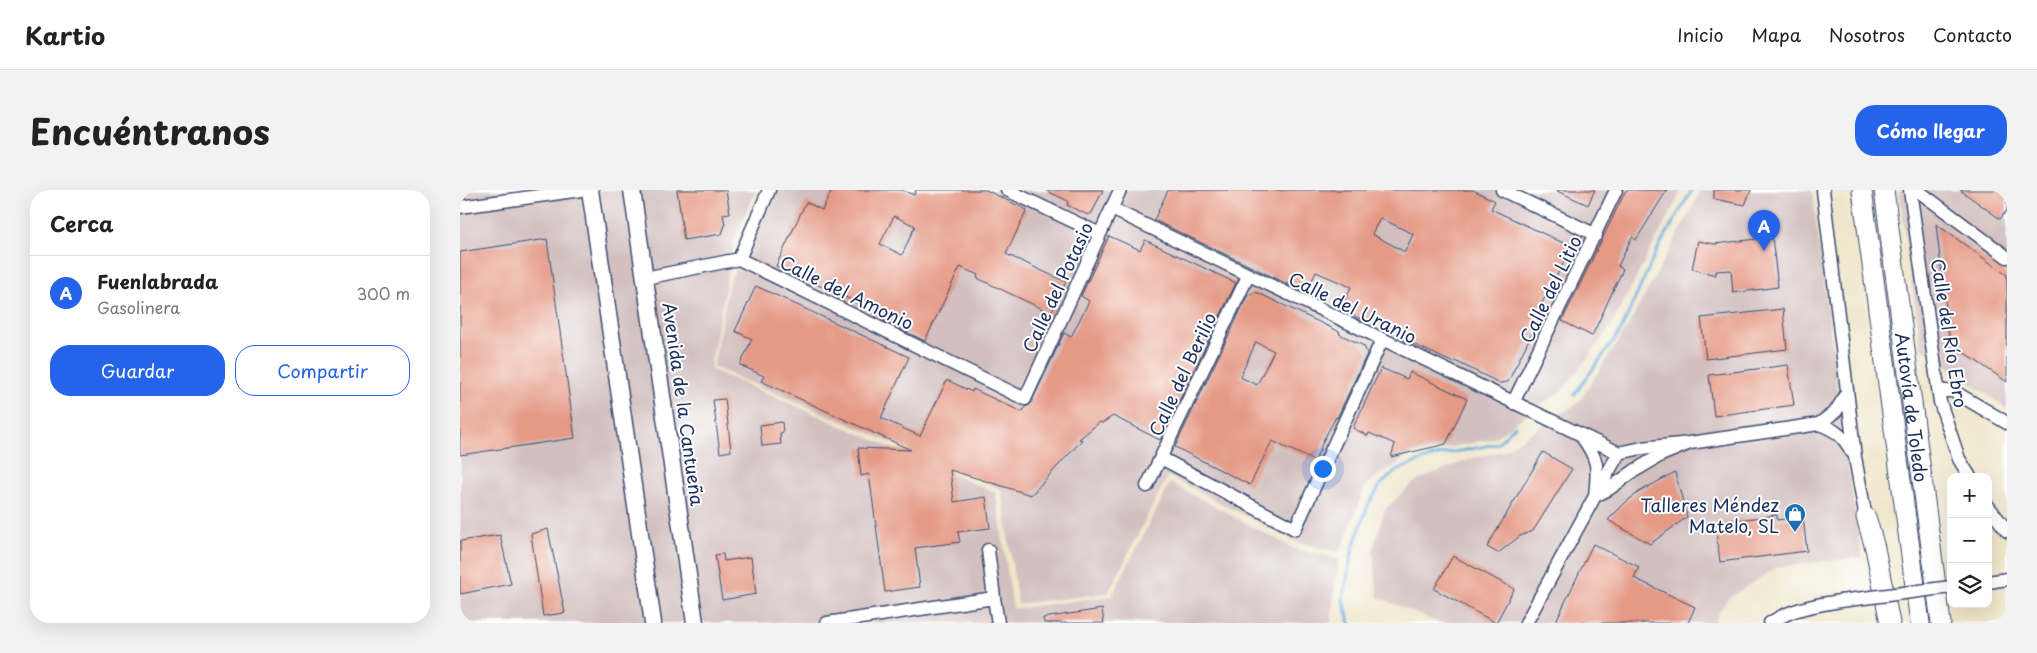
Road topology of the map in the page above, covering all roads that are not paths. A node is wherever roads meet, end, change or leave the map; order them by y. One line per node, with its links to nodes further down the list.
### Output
1 (581, 190): 14 (street)
2 (590, 190): 45 (main road)
3 (632, 190): 21 (main road, Avenida de la Cantueña)
4 (769, 190): 19 (street)
5 (1007, 190): 16 (street)
6 (1120, 190): 15 (street, Calle del Potasio)
7 (1502, 190): 17 (street)
8 (1616, 190): 17 (street, Calle del Litio)
9 (1823, 190): 24 (street)
10 (1862, 190): 53 (highway)
11 (1884, 190): 43 (highway, Autovía de Toledo)
12 (1910, 190): 23 (street, Calle del Río Ebro)
13 (1917, 190): 18 (street)
14 (460, 207)
15 (1112, 209): 16 (street, Calle del Potasio); 20 (street, Calle del Uranio)
16 (1100, 234): 25 (street, Calle del Potasio)
17 (1596, 235): 26 (street, Calle del Litio)
18 (2007, 257)
19 (739, 259): 21 (street); 25 (street, Calle del Amonio)
20 (1248, 276): 22 (street, Calle del Uranio); 33 (street, Calle del Berilio)
21 (645, 278): 46 (main road, Avenida de la Cantueña)
22 (1382, 340): 26 (street, Calle del Uranio); 33 (street)
23 (1939, 391): 27 (street); 34 (street, Calle del Río Ebro)
24 (1847, 393): 28 (street); 32 (street)
25 (1025, 398)
26 (1513, 403): 29 (street, Calle del Uranio)
27 (2007, 423)
28 (1819, 424): 30 (street); 32 (street)
29 (1580, 435): 31 (street, Calle del Uranio); 36 (street)
30 (1690, 444): 31 (street); 36 (street)
31 (1619, 453): 36 (street)
32 (1855, 457): 38 (street)
33 (1161, 458): 35 (street, Calle del Berilio)
34 (1968, 473)
35 (1147, 486)
36 (1595, 496): 49 (street)
37 (1992, 511): 39 (street)
38 (1866, 516): 51 (street); 52 (highway)
39 (2007, 531)
40 (988, 550): 44 (street)
41 (2007, 579): 42 (street)
42 (1992, 581)
43 (1944, 585): 50 (street, bridge); 54 (highway, Autovía de Toledo); 55 (highway)
44 (994, 598): 47 (street); 48 (street)
45 (653, 623)
46 (696, 623)
47 (827, 623)
48 (998, 623)
49 (1526, 623)
50 (1770, 623)
51 (1883, 623)
52 (1890, 623)
53 (1920, 623)
54 (1942, 623)
55 (1947, 623)

